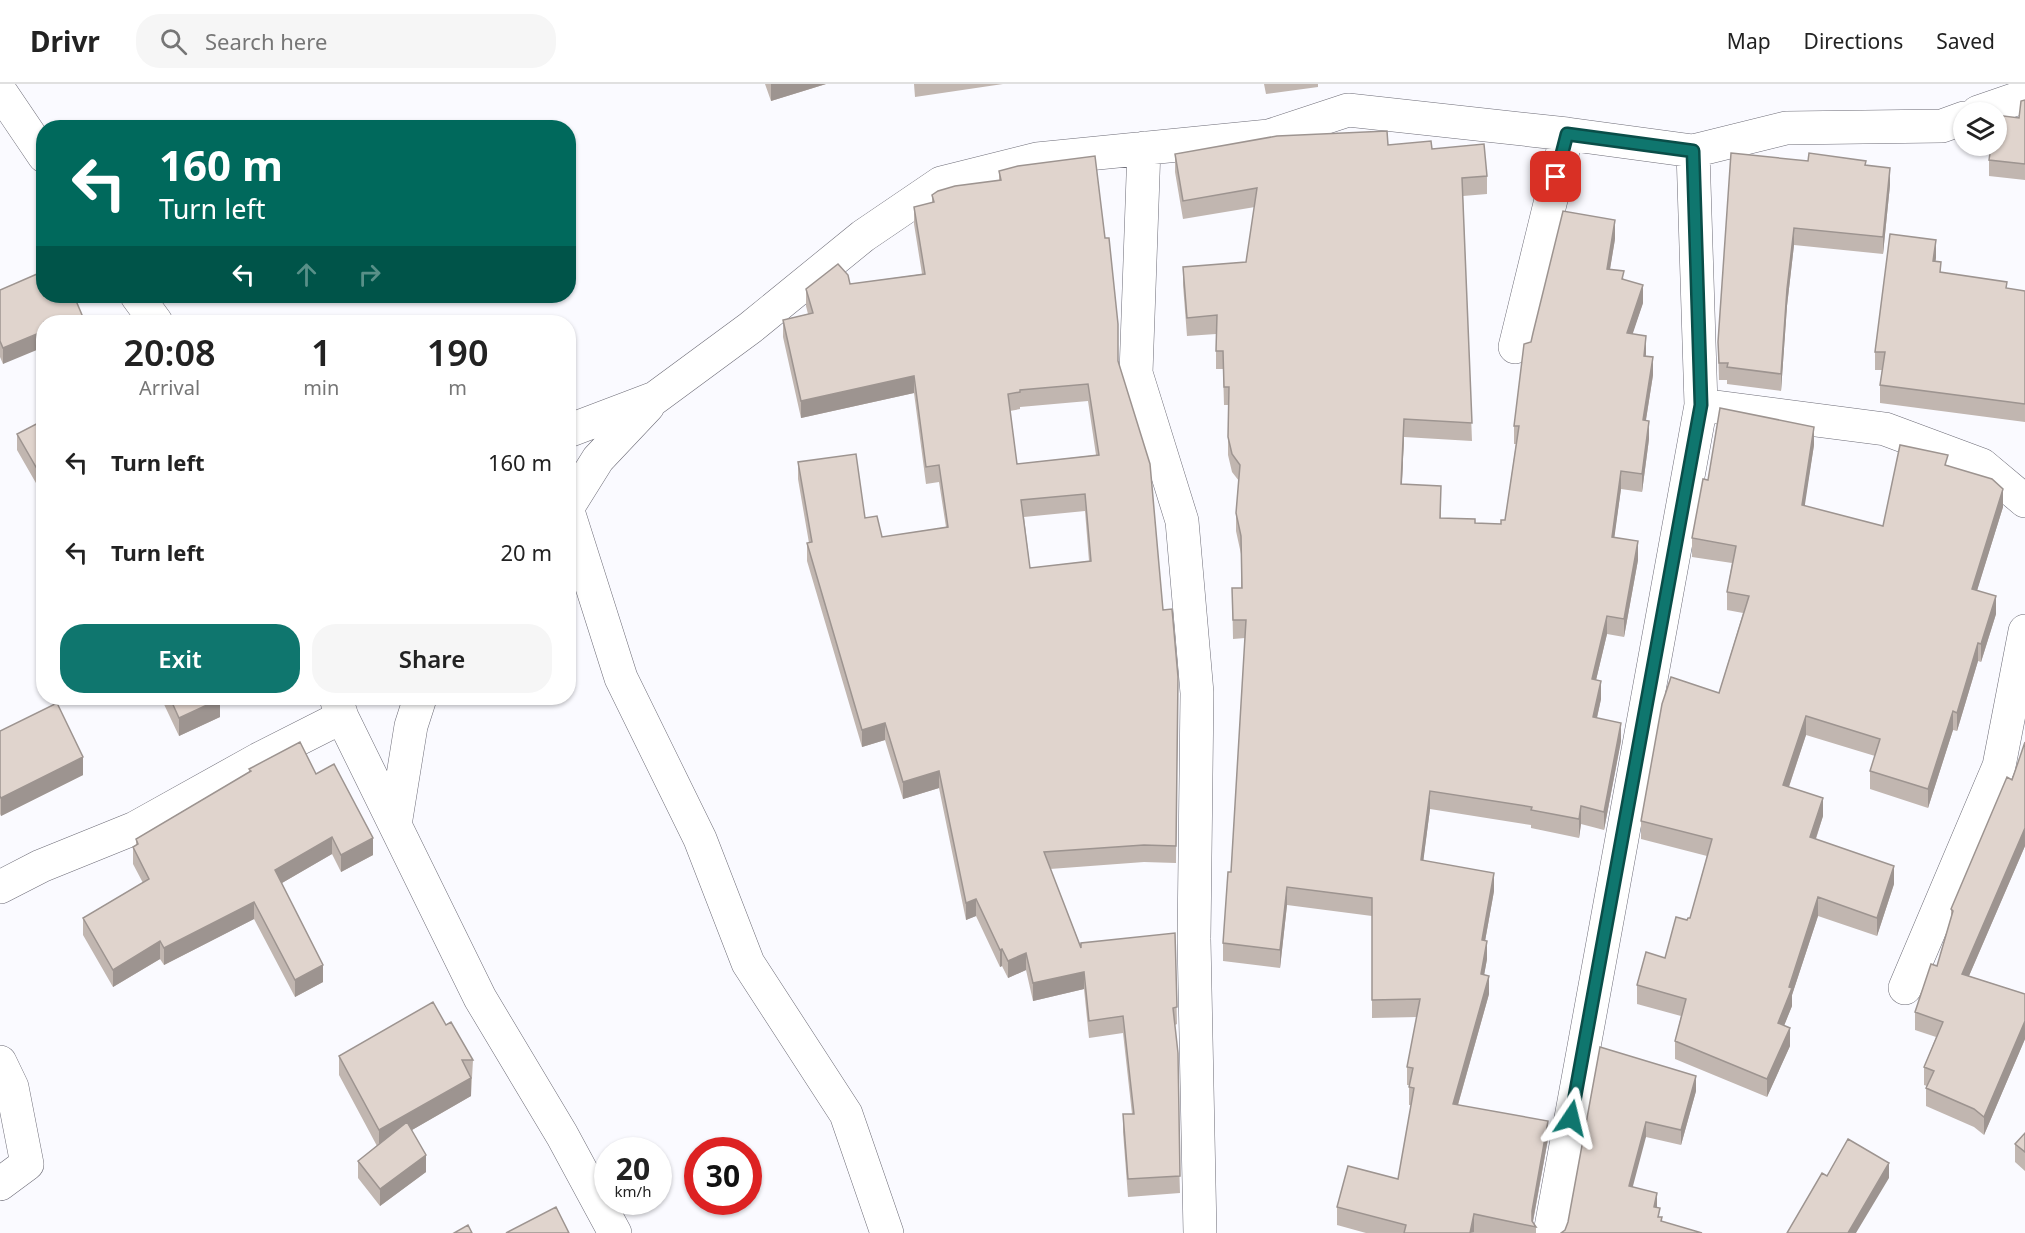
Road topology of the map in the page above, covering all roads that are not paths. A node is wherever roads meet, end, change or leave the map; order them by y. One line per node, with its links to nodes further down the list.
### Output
1 (0, 91): 6 (street)
2 (2025, 96): 3 (street)
3 (2007, 102)
4 (1953, 122): 8 (street)
5 (1567, 134): 7 (street); 8 (street); 9 (street)
6 (36, 144)
7 (1144, 148): 10 (street); 26 (street)
8 (1693, 151): 11 (street)
9 (1515, 347)
10 (655, 398): 12 (street); 13 (street)
11 (1701, 405): 14 (street); 27 (street)
12 (576, 429)
13 (576, 496)
14 (2025, 501)
15 (576, 535): 25 (street)
16 (2025, 631): 21 (street)
17 (418, 705): 19 (street)
18 (339, 707): 19 (street); 20 (street)
19 (395, 825): 24 (street)
20 (0, 887)
21 (1905, 988)
22 (0, 1062): 23 (street)
23 (0, 1184)
24 (615, 1233)
25 (887, 1233)
26 (1200, 1233)
27 (1550, 1233)

